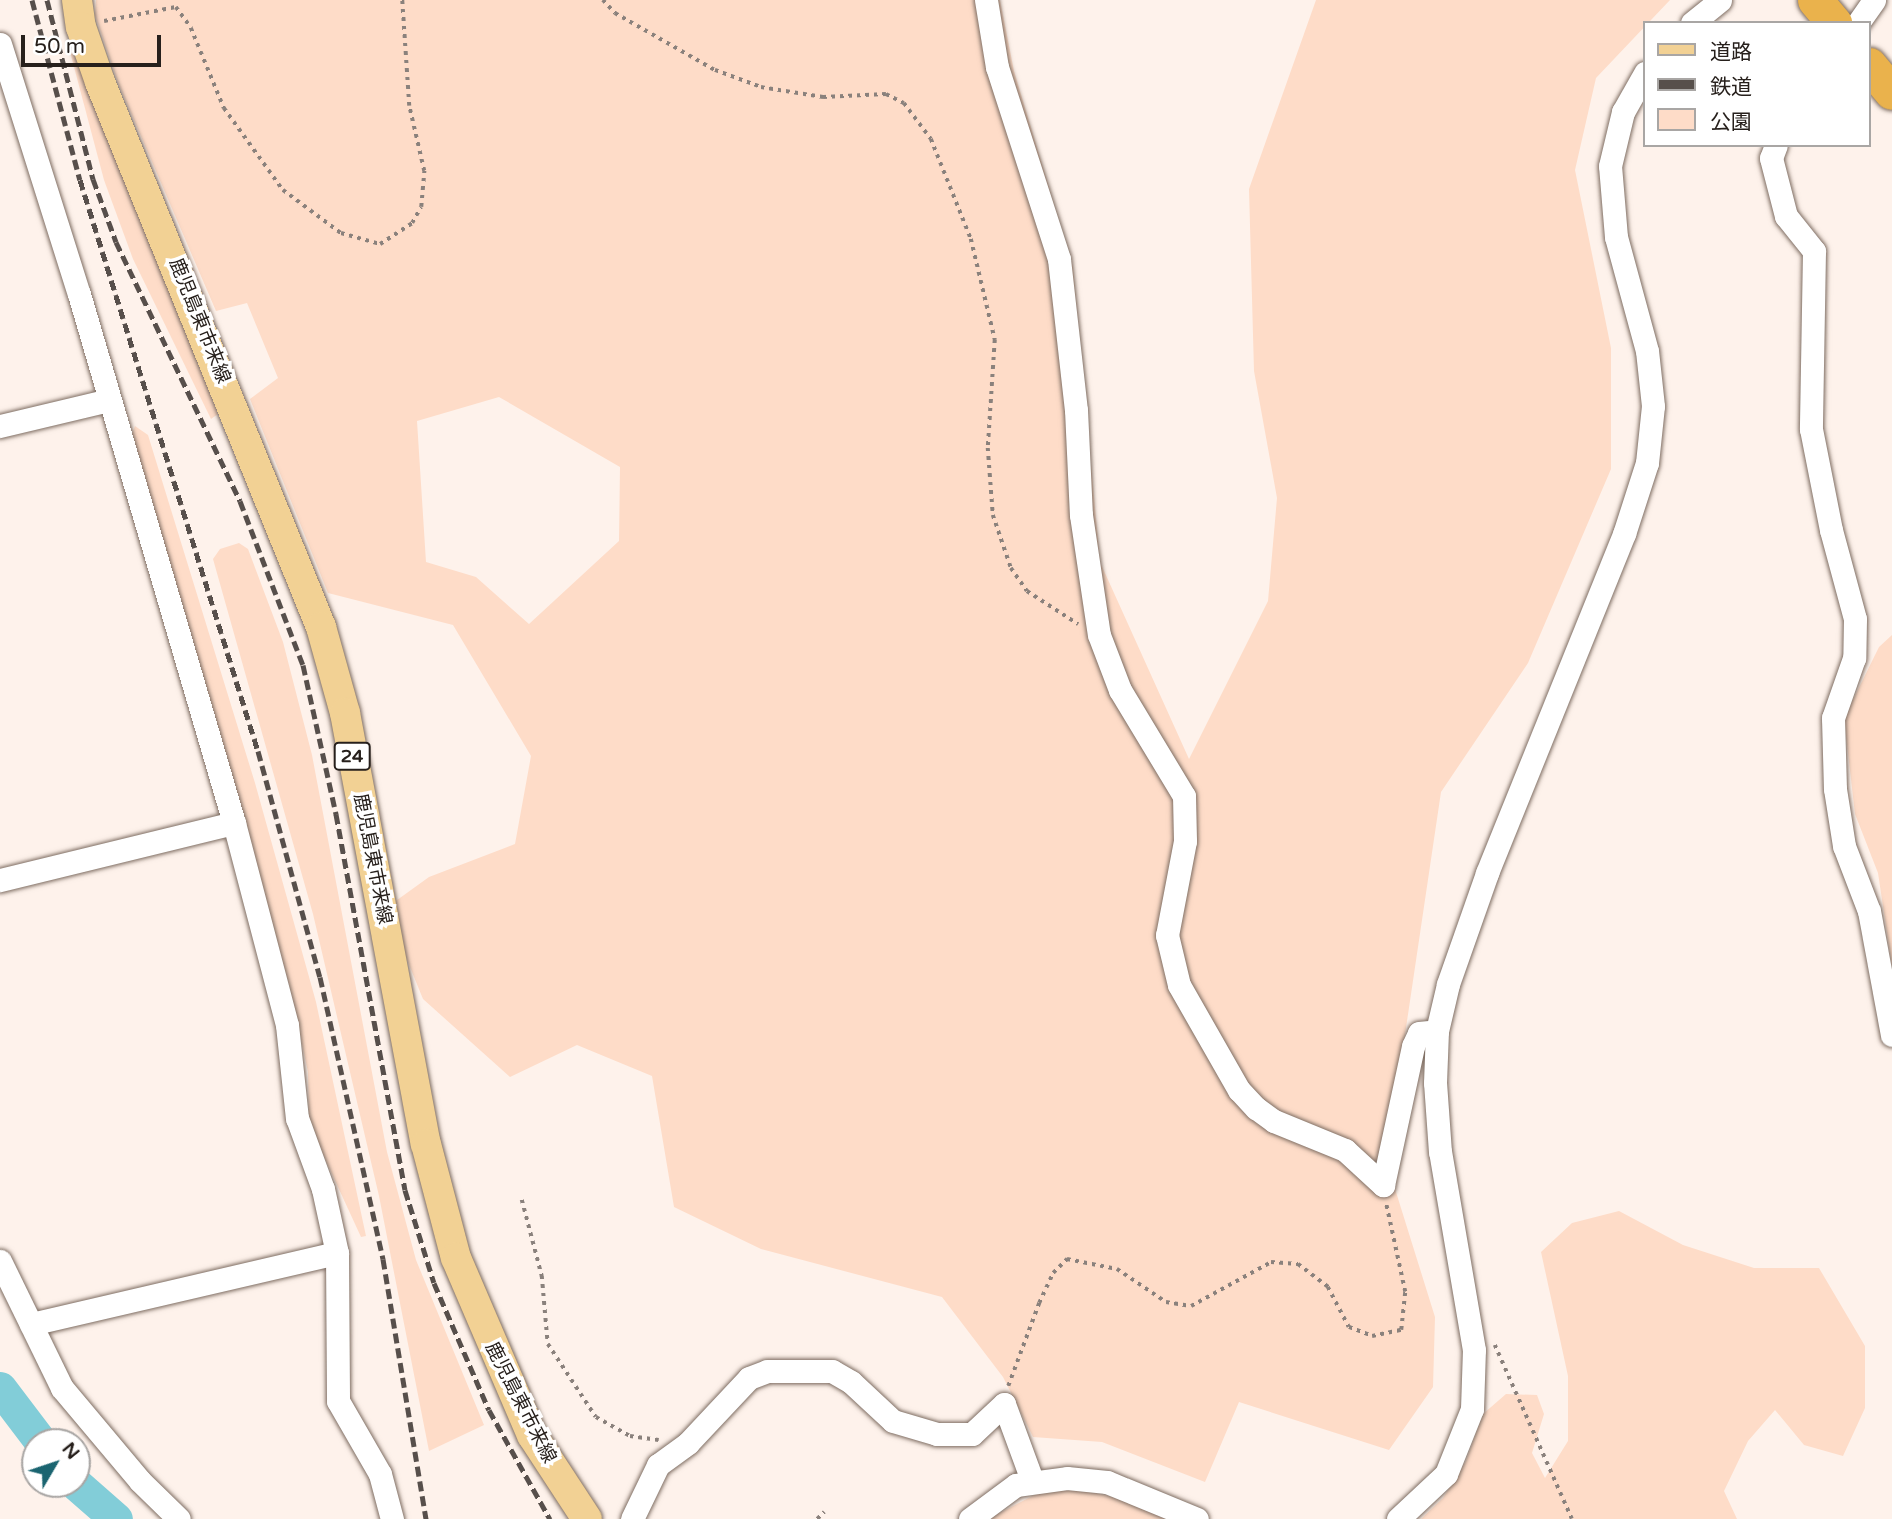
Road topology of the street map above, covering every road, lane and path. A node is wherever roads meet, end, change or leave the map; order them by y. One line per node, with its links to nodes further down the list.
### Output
1 (402, 0): 7 (path)
2 (603, 0): 18 (path)
3 (986, 0): 18 (street)
4 (1720, 0): 8 (street)
5 (1815, 0): 9 (highway)
6 (1874, 0): 10 (street)
7 (79, 13): 35 (main road, 鹿児島東市来線 / 24)
8 (1694, 21)
9 (1832, 21)
10 (1859, 21)
11 (0, 44): 16 (street)
12 (1871, 67): 14 (highway)
13 (1644, 75): 21 (street)
14 (1892, 92)
15 (1775, 147): 22 (street)
16 (109, 400): 17 (street); 19 (street)
17 (0, 426)
18 (1099, 635): 23 (street)
19 (234, 823): 20 (street); 25 (street)
20 (0, 880)
21 (1437, 1031): 23 (street); 40 (street)
22 (1892, 1035)
23 (1383, 1185): 29 (path)
24 (522, 1200): 30 (path)
25 (337, 1253): 27 (street); 34 (street)
26 (0, 1261): 27 (street)
27 (31, 1324): 33 (street)
28 (1495, 1345): 41 (path)
29 (1004, 1404): 30 (street); 31 (street)
30 (688, 1443): 36 (street)
31 (1032, 1480): 38 (street); 39 (street)
32 (824, 1512): 37 (path)
33 (179, 1519)
34 (392, 1519)
35 (587, 1519)
36 (632, 1519)
37 (817, 1519)
38 (970, 1519)
39 (1197, 1519)
40 (1398, 1519)
41 (1572, 1519)

